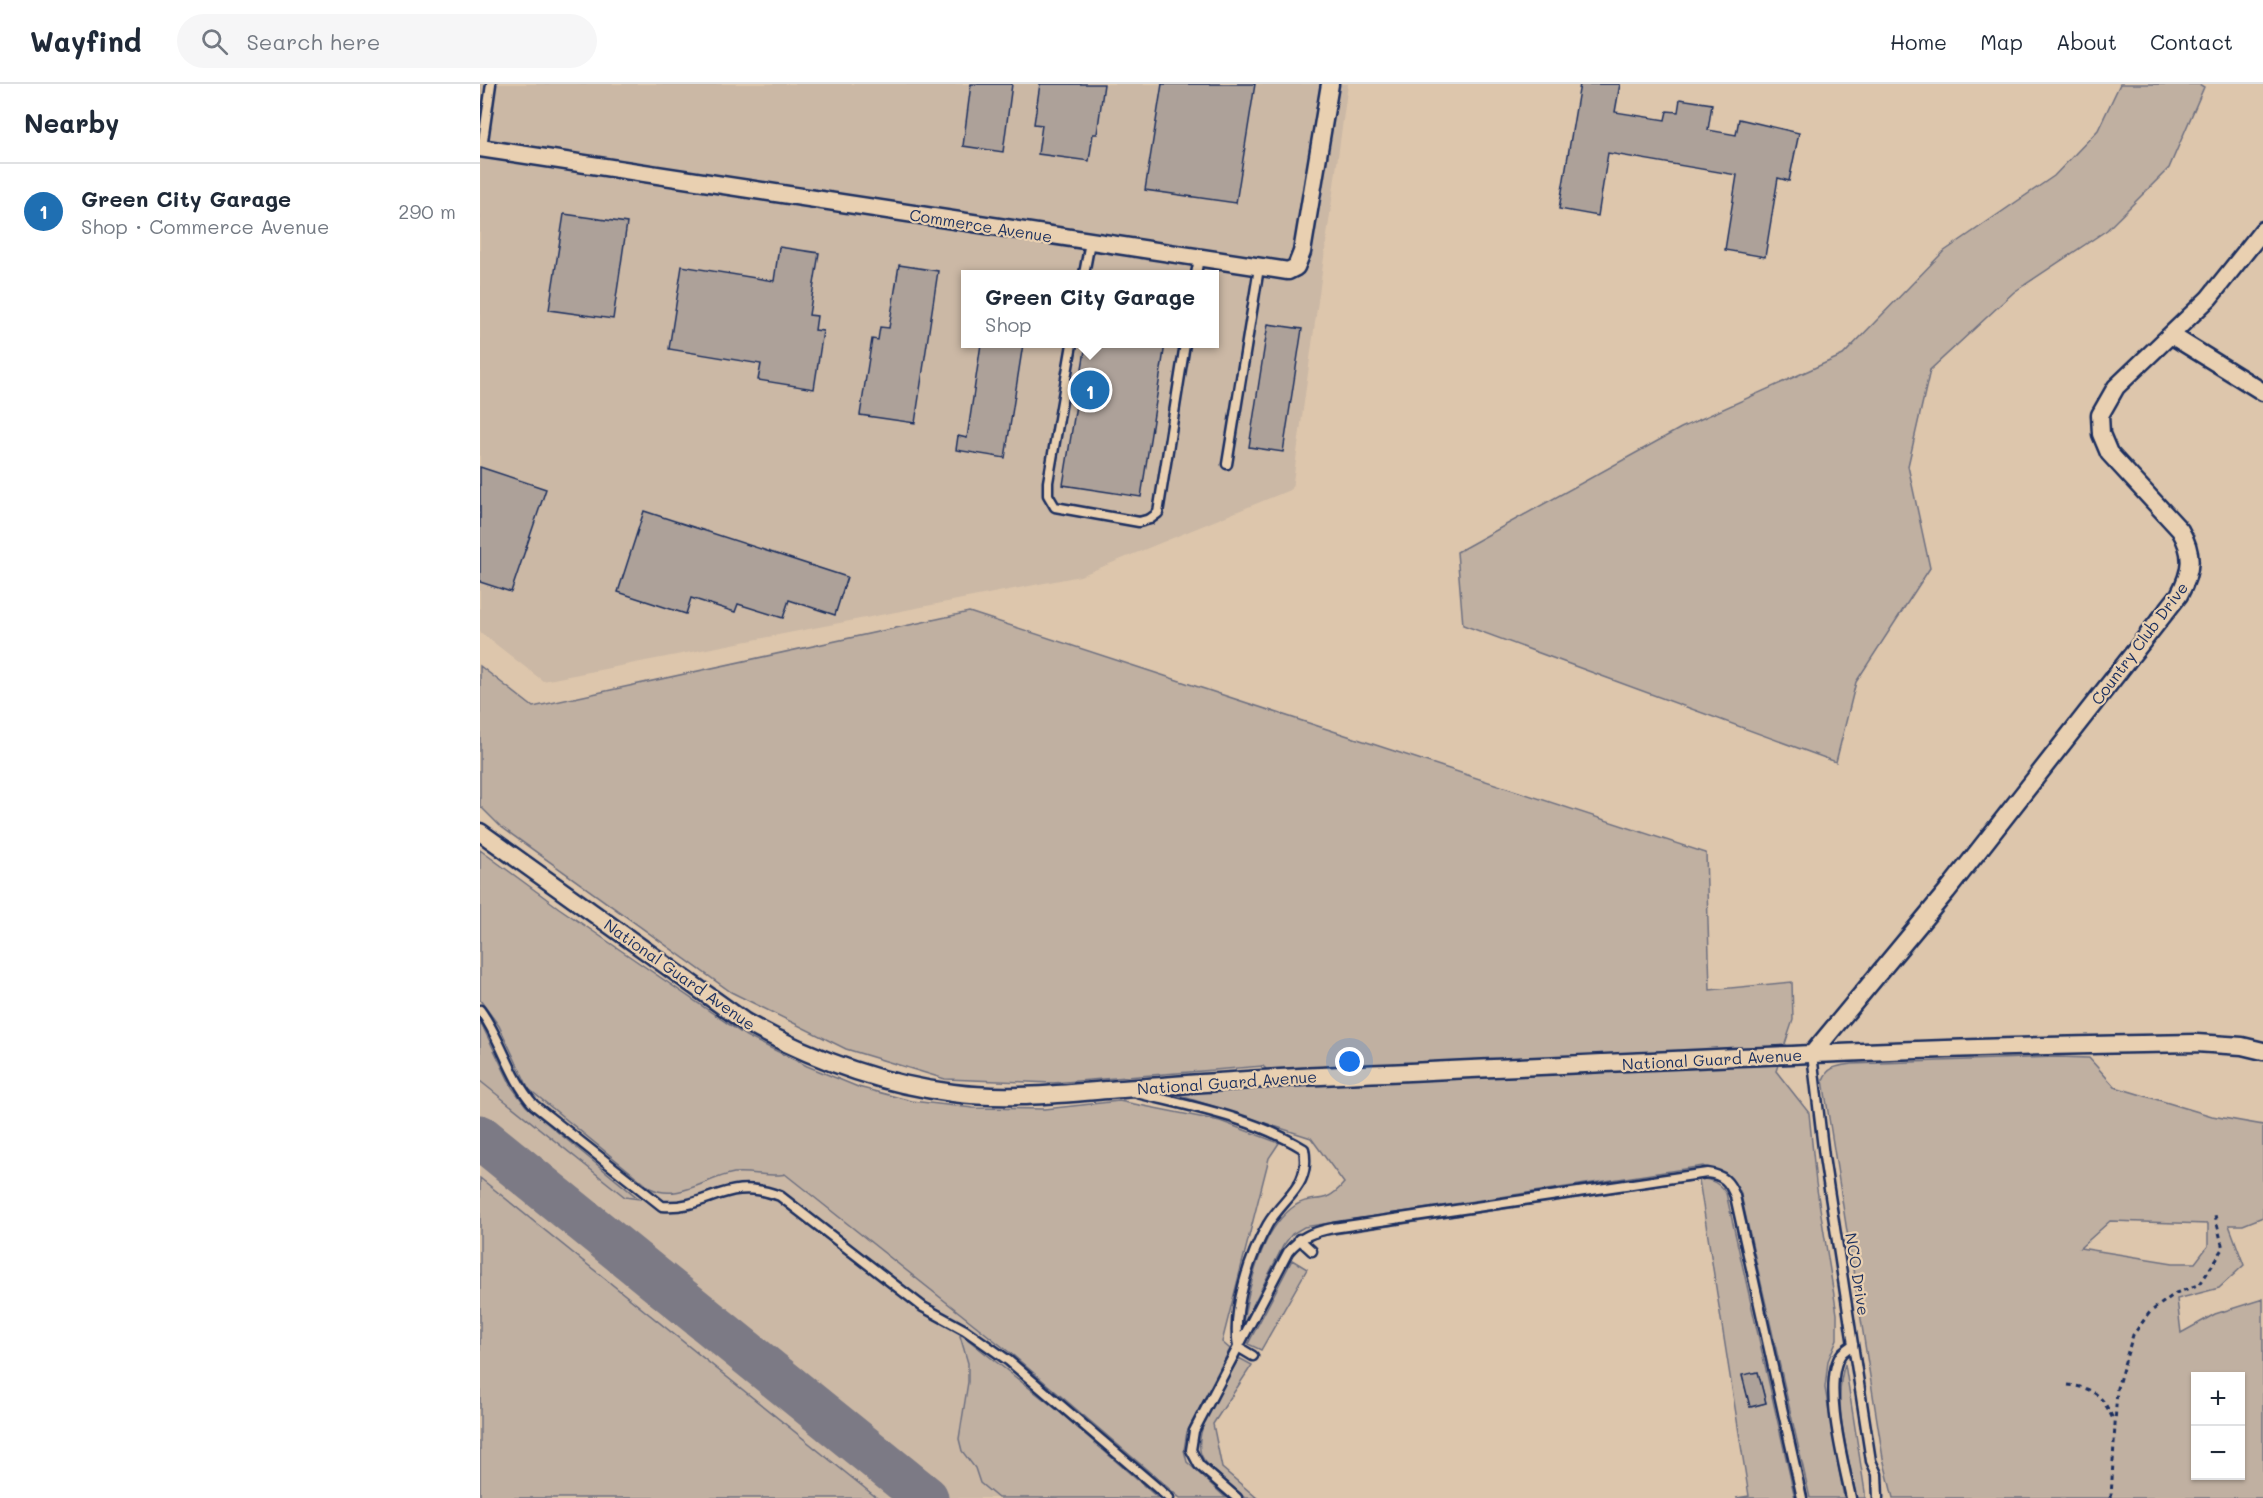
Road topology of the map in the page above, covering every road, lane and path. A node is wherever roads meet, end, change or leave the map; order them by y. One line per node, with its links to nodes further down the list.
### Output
1 (491, 84): 3 (lane)
2 (1330, 84): 7 (street, Commerce Avenue)
3 (481, 148): 5 (street, Commerce Avenue)
4 (2263, 230): 9 (street, Country Club Drive)
5 (1090, 242): 6 (street, Commerce Avenue); 8 (lane)
6 (1197, 267): 7 (street, Commerce Avenue)
7 (1259, 268): 13 (lane)
8 (1085, 270)
9 (2171, 335): 12 (street); 17 (street, Country Club Drive)
10 (1071, 348): 11 (lane)
11 (1184, 348)
12 (2263, 392)
13 (1227, 464)
14 (480, 832): 18 (street, National Guard Avenue)
15 (480, 1010): 27 (lane)
16 (2263, 1051): 17 (street, National Guard Avenue)
17 (1812, 1054): 18 (street, National Guard Avenue); 22 (lane, NCO Drive)
18 (1119, 1089): 23 (lane)
19 (2215, 1215): 26 (path)
20 (1299, 1239): 21 (lane); 23 (lane); 29 (lane)
21 (1312, 1251)
22 (1853, 1344): 30 (lane); 31 (lane, NCO Drive)
23 (1238, 1347): 24 (lane); 28 (lane)
24 (1253, 1356)
25 (2068, 1385): 26 (path)
26 (2114, 1420): 32 (path)
27 (1169, 1498)
28 (1237, 1498)
29 (1802, 1498)
30 (1851, 1498)
31 (1878, 1498)
32 (2111, 1498)

